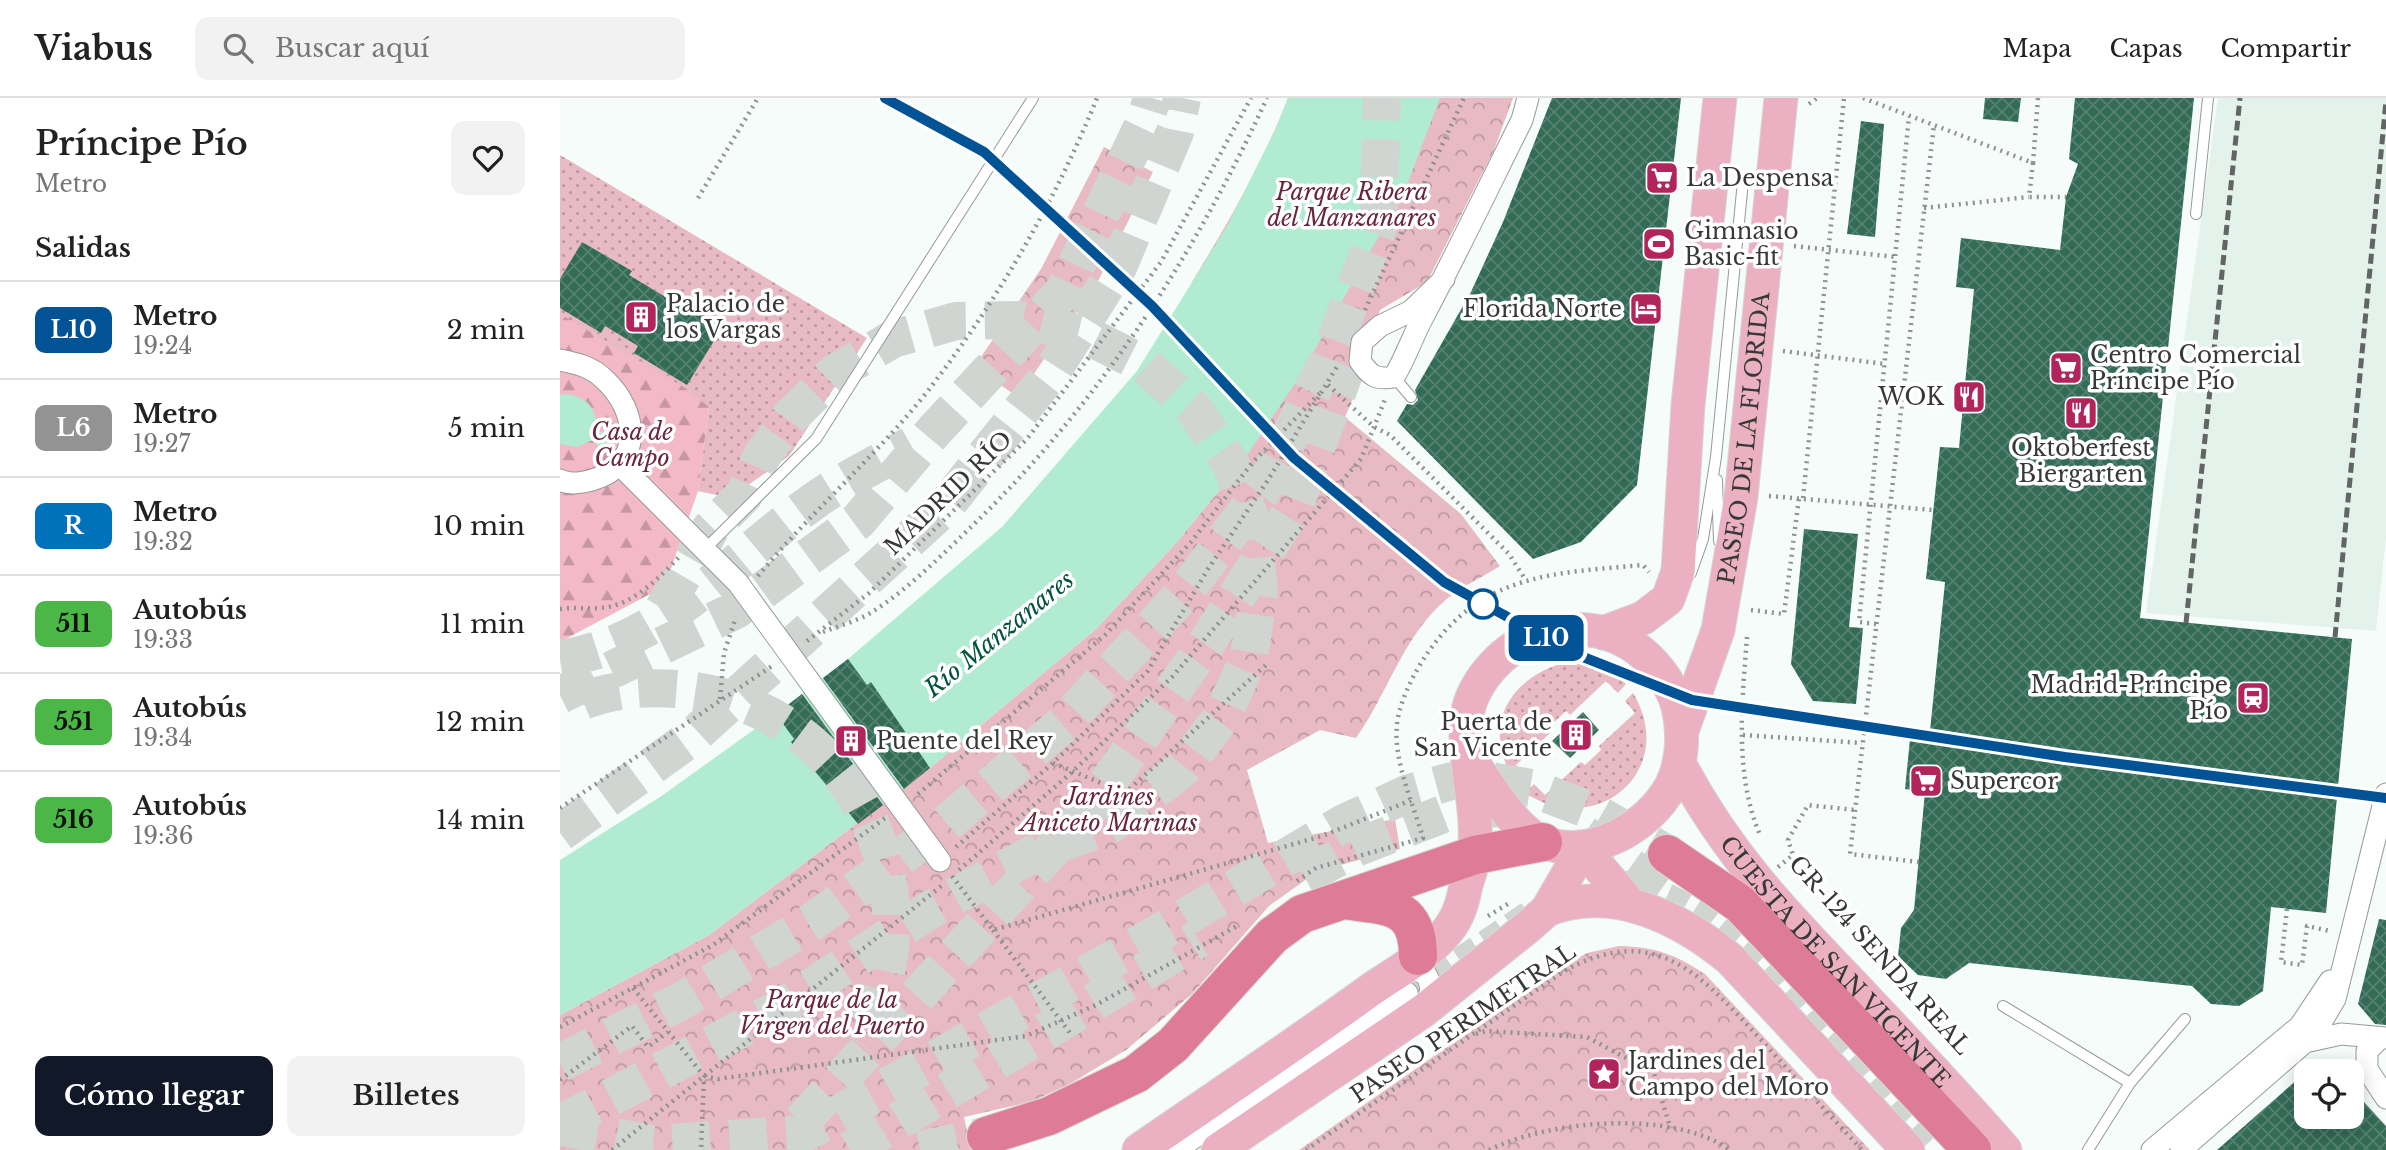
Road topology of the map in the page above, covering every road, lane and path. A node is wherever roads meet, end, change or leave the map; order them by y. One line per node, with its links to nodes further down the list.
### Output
1 (758, 98): 23 (path)
2 (1033, 98): 52 (lane)
3 (1097, 98): 54 (path)
4 (1251, 98): 62 (path, MADRID RÍO)
5 (1267, 98): 62 (path)
6 (1464, 98): 32 (path)
7 (1528, 98): 31 (street)
8 (1720, 98): 55 (main road, PASEO DE LA FLORIDA)
9 (1816, 98): 14 (path)
10 (1844, 98): 28 (path)
11 (1863, 98): 15 (path)
12 (2038, 98): 17 (path)
13 (2208, 98): 25 (lane)
14 (1794, 102): 33 (main road, PASEO DE LA FLORIDA)
15 (1909, 116): 16 (path); 29 (path)
16 (1934, 125): 17 (path); 24 (path)
17 (2033, 163): 21 (path)
18 (1801, 165): 20 (path)
19 (1743, 181): 42 (lane)
20 (1799, 191)
21 (2029, 197): 22 (path); 24 (path)
22 (2066, 197)
23 (698, 198)
24 (1924, 208): 49 (path)
25 (2196, 215)
26 (1795, 232): 27 (path)
27 (1794, 246): 28 (path); 30 (path)
28 (1828, 250): 29 (path); 34 (path)
29 (1895, 257): 37 (path)
30 (1792, 259)
31 (1444, 279): 38 (street); 38 (street)
32 (1359, 322)
33 (1776, 350): 34 (path); 56 (main road, PASEO DE LA FLORIDA)
34 (1818, 355): 37 (path); 47 (path)
35 (1341, 359): 39 (path)
36 (560, 360): 43 (street)
37 (1885, 364): 48 (path)
38 (1394, 377): 40 (lane); 41 (path)
39 (1329, 384): 41 (path); 70 (path); 74 (path)
40 (1411, 397)
41 (1374, 427): 53 (path); 72 (path)
42 (1716, 457): 55 (lane); 56 (lane)
43 (620, 465): 44 (street); 52 (street)
44 (560, 480)
45 (1770, 483): 46 (path)
46 (1768, 496): 47 (path); 50 (path)
47 (1801, 498): 48 (path); 56 (path)
48 (1871, 505): 49 (path); 59 (path)
49 (1890, 506): 51 (path); 59 (path)
50 (1766, 509)
51 (1933, 510)
52 (700, 545): 54 (street); 57 (path)
53 (1525, 579)
54 (744, 593): 63 (street); 65 (path)
55 (1668, 599): 61 (main road)
56 (1742, 602): 58 (path); 66 (main road, PASEO DE LA FLORIDA)
57 (560, 609)
58 (1749, 619)
59 (1876, 624): 68 (path)
60 (1748, 629): 67 (path)
61 (1603, 633): 66 (main road); 69 (main road)
62 (815, 635): 63 (path, MADRID RÍO)
63 (789, 655): 65 (path, MADRID RÍO); 74 (street)
64 (1266, 665): 72 (path)
65 (720, 699): 75 (path, MADRID RÍO)
66 (1682, 731): 71 (main road)
67 (1743, 735): 68 (path); 77 (path)
68 (1863, 743): 76 (path)
69 (1468, 755): 78 (main road); 80 (main road)
70 (1053, 763): 72 (path); 84 (path)
71 (1679, 764): 79 (main road); 125 (main road, CUESTA DE SAN VICENTE)
72 (1071, 773): 84 (path)
73 (2386, 794): 95 (street)
74 (898, 801): 84 (street); 97 (path)
75 (560, 808)
76 (1855, 810): 82 (path); 83 (path)
77 (1761, 837)
78 (1543, 842): 79 (main road); 80 (highway)
79 (1583, 848): 86 (main road); 89 (main road)
80 (1475, 855): 88 (highway); 96 (main road)
81 (1772, 859): 83 (path, GR-124 SENDA REAL)
82 (1919, 862)
83 (1778, 867): 85 (path, GR-124 SENDA REAL)
84 (946, 868): 93 (path); 107 (path)
85 (1784, 876)
86 (1651, 879): 89 (main road); 122 (main road); 123 (highway); 124 (highway)
87 (1295, 883): 93 (path)
88 (1338, 899): 96 (highway); 112 (highway)
89 (1533, 903): 91 (path); 96 (main road)
90 (2287, 909): 94 (path)
91 (1480, 920)
92 (1244, 921): 100 (path)
93 (993, 930): 100 (path)
94 (2330, 931)
95 (2346, 952): 106 (street); 127 (street)
96 (1413, 982): 115 (main road); 116 (street); 117 (main road)
97 (633, 988): 101 (path); 102 (path)
98 (2003, 1006): 109 (lane)
99 (2186, 1019): 109 (lane)
100 (1060, 1020): 103 (path); 107 (path)
101 (560, 1027)
102 (668, 1032): 107 (path); 108 (path)
103 (1070, 1033)
104 (1470, 1035): 111 (path); 118 (path, PASEO PERIMETRAL); 121 (path, PASEO PERIMETRAL)
105 (2382, 1039): 106 (street); 110 (street)
106 (2305, 1042): 128 (street)
107 (704, 1076): 113 (path); 114 (path)
108 (560, 1080)
109 (2130, 1083): 126 (lane)
110 (2386, 1098)
111 (1670, 1127): 119 (path); 120 (path)
112 (986, 1136)
113 (611, 1150)
114 (701, 1150)
115 (1139, 1150)
116 (1177, 1150)
117 (1218, 1150)
118 (1306, 1150)
119 (1489, 1150)
120 (1730, 1150)
121 (1862, 1150)
122 (1908, 1150)
123 (1942, 1150)
124 (1972, 1150)
125 (2005, 1150)
126 (2088, 1150)
127 (2152, 1150)
128 (2181, 1150)

